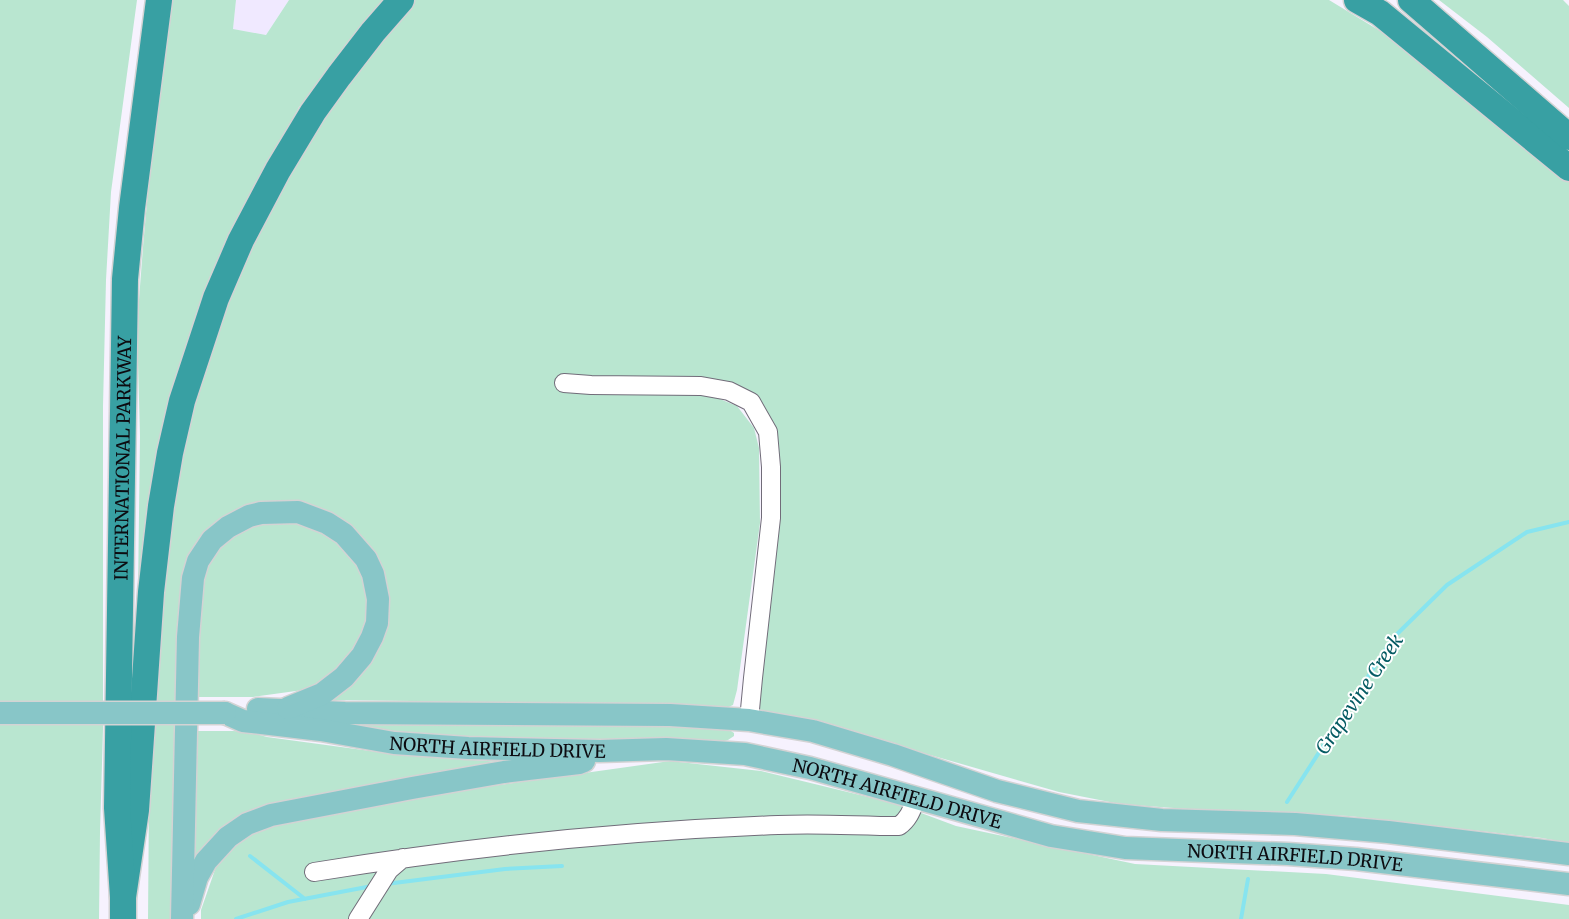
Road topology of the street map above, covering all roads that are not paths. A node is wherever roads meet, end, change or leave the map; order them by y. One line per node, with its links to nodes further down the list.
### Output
1 (159, 0): 19 (highway, INTERNATIONAL PARKWAY)
2 (401, 0): 19 (highway)
3 (1357, 0): 6 (highway)
4 (1411, 0): 5 (highway)
5 (1569, 137)
6 (1569, 168)
7 (564, 383): 11 (lane)
8 (282, 710): 10 (main road, NORTH AIRFIELD DRIVE); 11 (main road, NORTH AIRFIELD DRIVE); 20 (main road)
9 (0, 713): 10 (main road, NORTH AIRFIELD DRIVE, bridge)
10 (226, 713): 12 (main road, NORTH AIRFIELD DRIVE)
11 (749, 720): 13 (main road); 15 (main road, NORTH AIRFIELD DRIVE)
12 (600, 751): 13 (main road, NORTH AIRFIELD DRIVE); 20 (main road)
13 (745, 754): 14 (main road, NORTH AIRFIELD DRIVE)
14 (916, 798): 16 (lane); 18 (main road, NORTH AIRFIELD DRIVE)
15 (1569, 854)
16 (403, 858): 17 (lane); 21 (lane)
17 (314, 872)
18 (1569, 884)
19 (123, 908)
20 (183, 919)
21 (358, 919)

